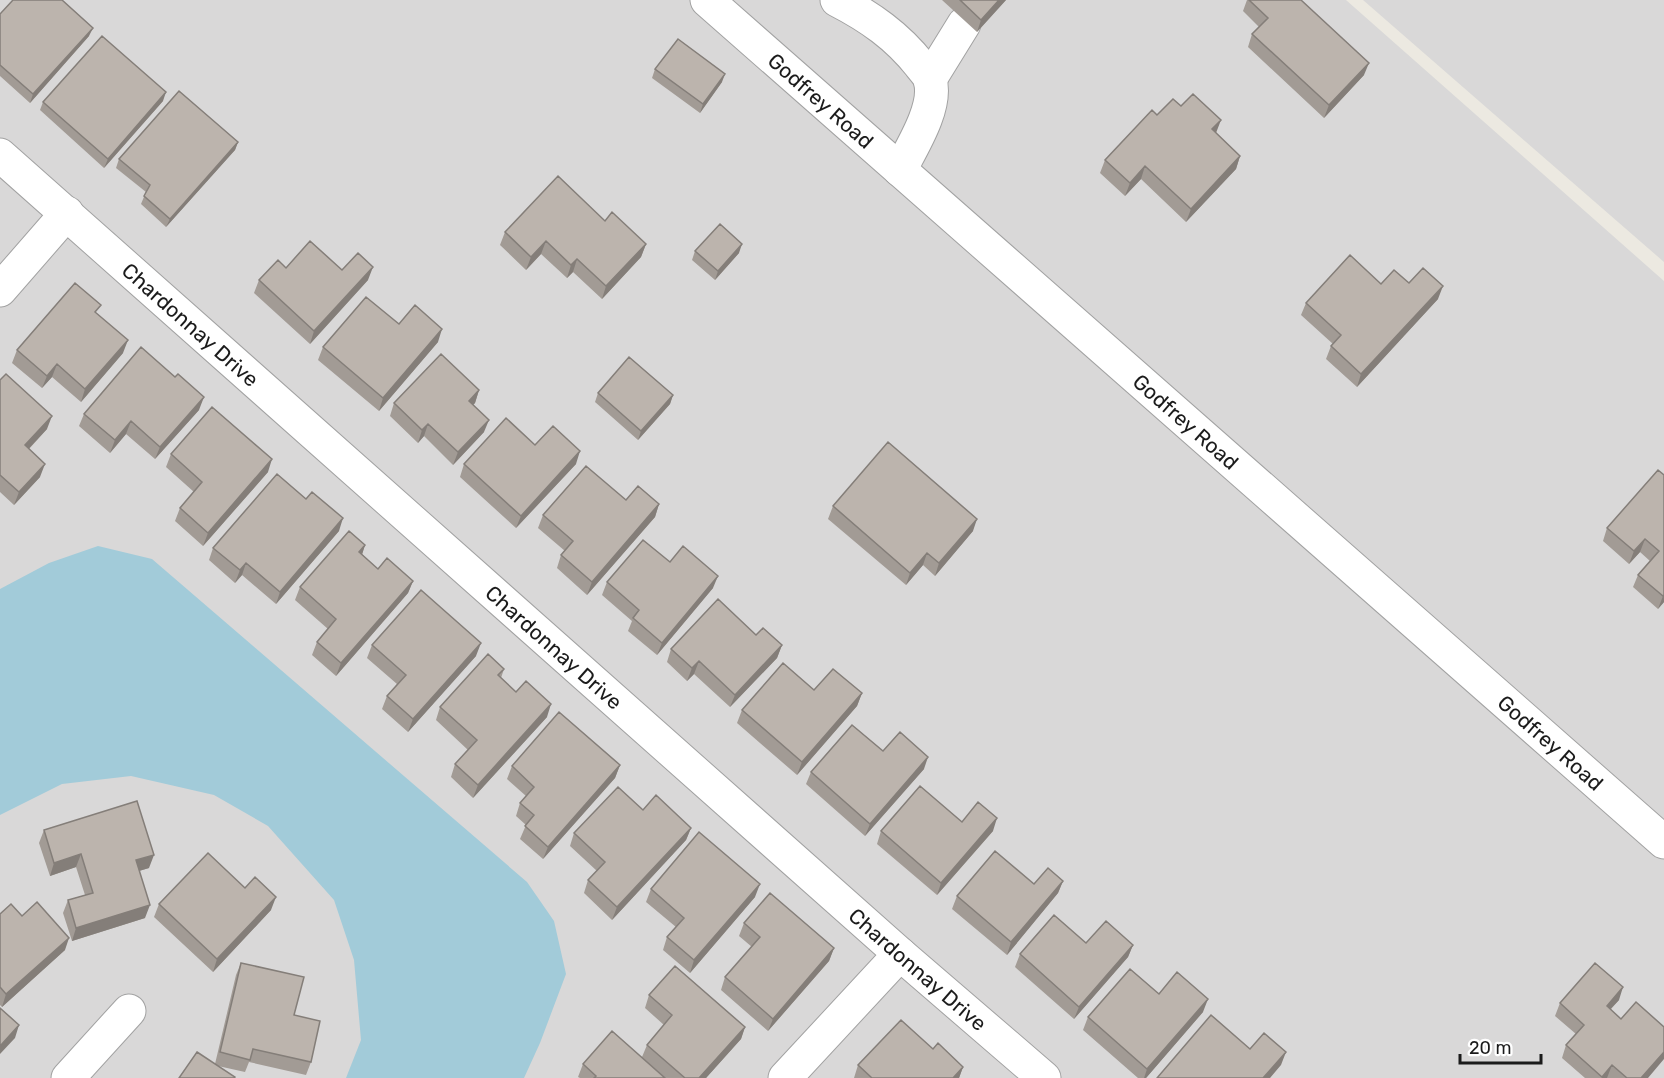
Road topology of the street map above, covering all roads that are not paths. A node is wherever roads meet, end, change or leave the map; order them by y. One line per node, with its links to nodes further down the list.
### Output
1 (707, 0): 6 (street, Godfrey Road)
2 (837, 0): 4 (street)
3 (964, 24): 4 (street)
4 (930, 79): 6 (street)
5 (0, 155): 7 (street, Chardonnay Drive)
6 (900, 170): 9 (street, Godfrey Road)
7 (67, 213): 8 (street); 10 (street, Chardonnay Drive)
8 (0, 290)
9 (1664, 842)
10 (900, 954): 13 (street); 14 (street, Chardonnay Drive)
11 (129, 1011): 12 (street)
12 (68, 1078)
13 (785, 1078)
14 (1044, 1078)

